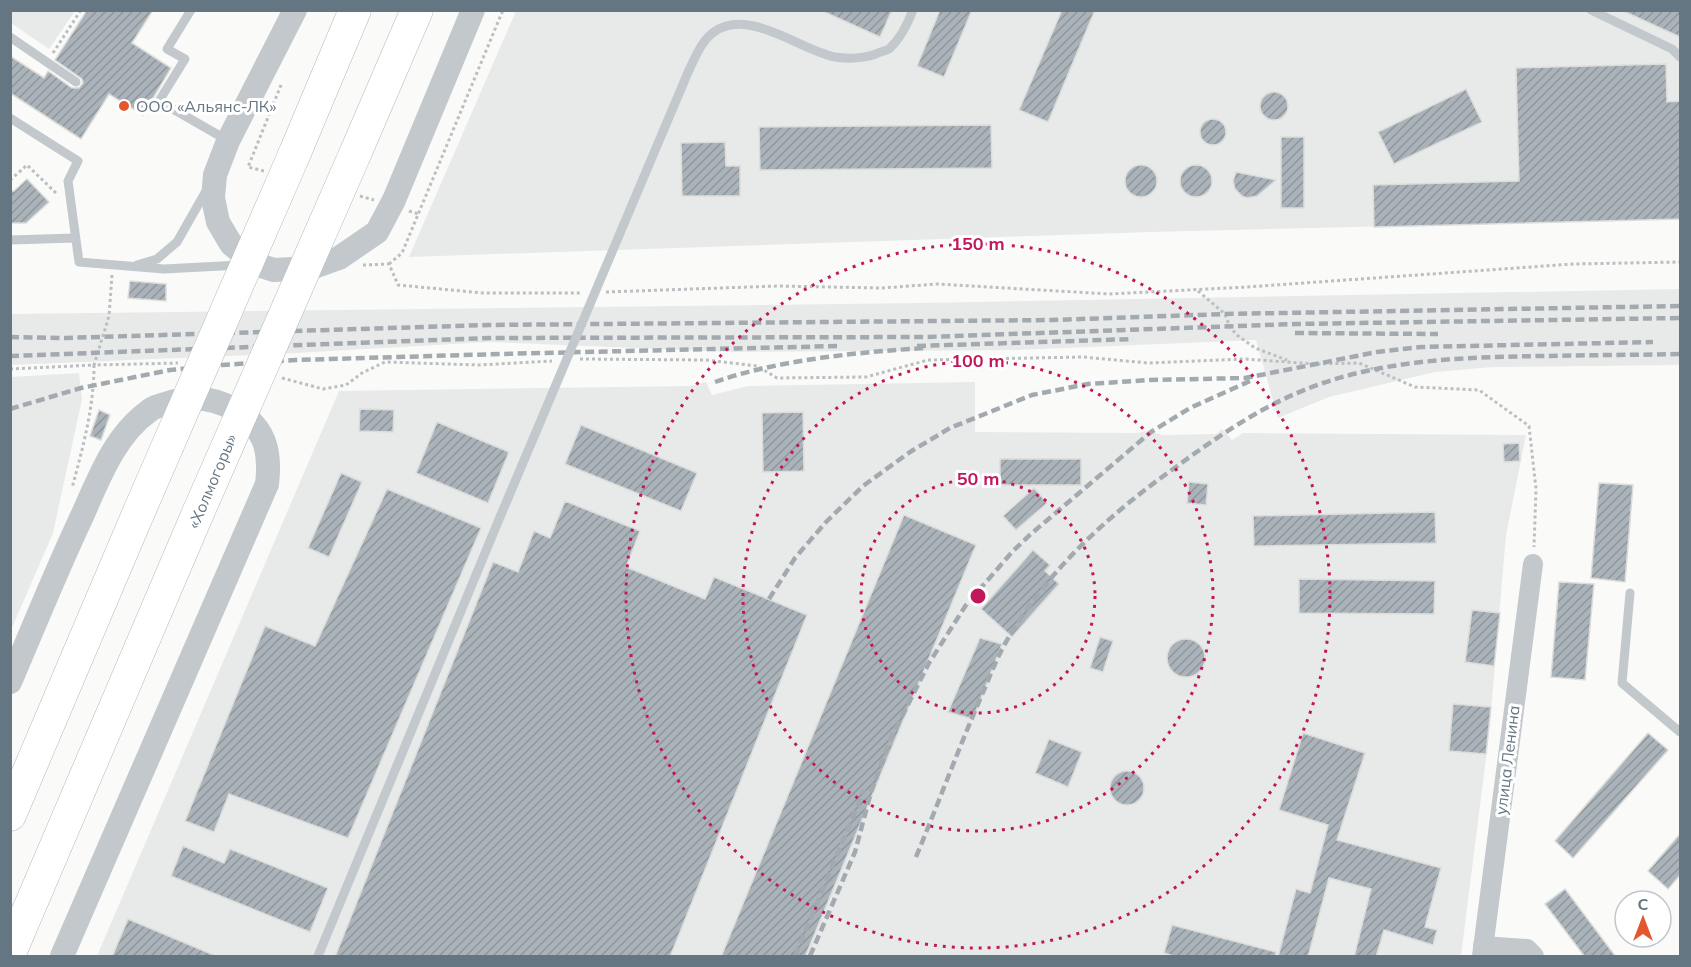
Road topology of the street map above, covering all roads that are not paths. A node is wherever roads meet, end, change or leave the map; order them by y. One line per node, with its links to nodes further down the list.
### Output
1 (191, 10): 12 (lane)
2 (295, 10): 12 (street)
3 (355, 10): 22 (highway, bridge)
4 (417, 10): 24 (highway, «Холмогоры», bridge)
5 (473, 10): 16 (street)
6 (913, 10): 26 (lane, bridge)
7 (1591, 10): 9 (lane)
8 (10, 37): 10 (lane)
9 (1680, 57)
10 (76, 82)
11 (10, 118): 14 (lane)
12 (228, 141): 13 (street)
13 (215, 176): 16 (street); 17 (lane)
14 (75, 238): 15 (lane); 17 (lane)
15 (10, 240)
16 (255, 264): 17 (lane)
17 (133, 267)
18 (1533, 564): 23 (street, улица Ленина)
19 (1630, 593): 21 (lane)
20 (10, 682): 25 (street)
21 (1680, 732)
22 (10, 815)
23 (1483, 951): 27 (street)
24 (10, 953)
25 (62, 957)
26 (318, 957)
27 (1534, 957)

